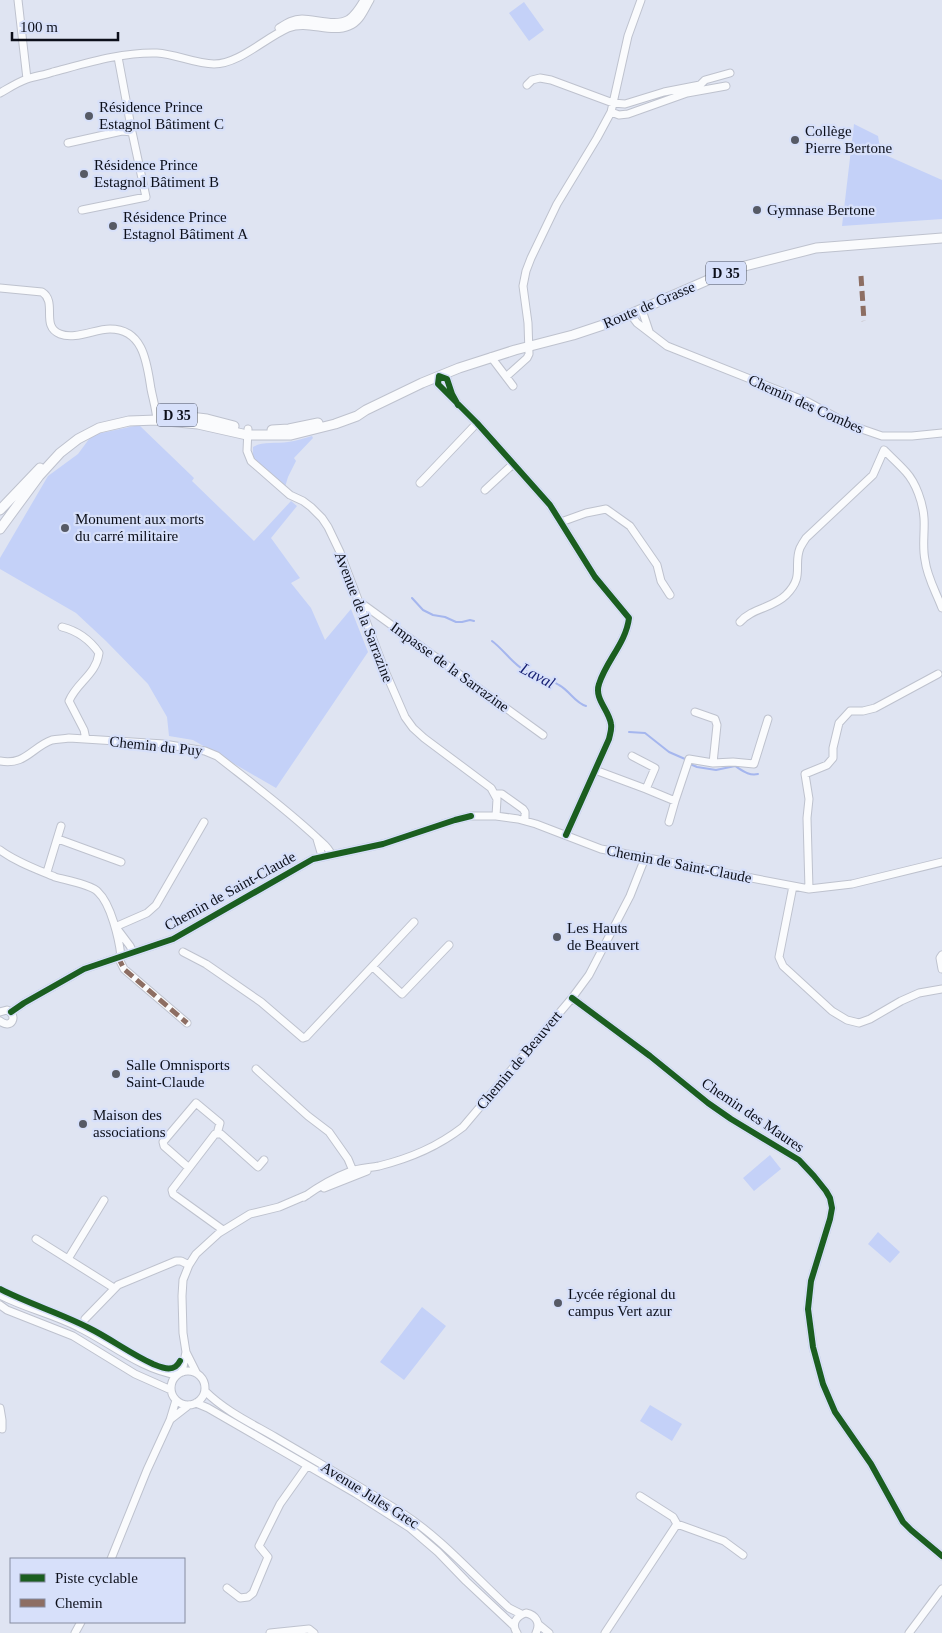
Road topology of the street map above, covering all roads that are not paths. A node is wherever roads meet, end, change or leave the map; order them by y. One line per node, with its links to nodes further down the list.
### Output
1 (18, 0): 8 (street)
2 (364, 0): 5 (street)
3 (370, 0): 5 (street)
4 (641, 0): 12 (street)
5 (315, 23): 6 (street)
6 (118, 57): 8 (street); 14 (street)
7 (730, 73): 12 (street)
8 (27, 79): 11 (street)
9 (527, 84): 12 (street)
10 (726, 86): 13 (street)
11 (0, 93)
12 (612, 103): 13 (street)
13 (610, 112): 22 (street)
14 (132, 132): 15 (street); 16 (street)
15 (68, 143)
16 (82, 210)
17 (942, 238): 19 (main road, Route de Grasse / D 35)
18 (0, 288): 27 (street)
19 (642, 310): 20 (main road, Route de Grasse / D 35); 21 (street)
20 (631, 315): 21 (street, Chemin des Combes); 22 (main road, Route de Grasse / D 35)
21 (650, 333): 30 (street, Chemin des Combes)
22 (529, 346): 23 (main road, Route de Grasse / D 35); 25 (street)
23 (491, 357): 24 (main road, Route de Grasse / D 35); 25 (street)
24 (439, 376): 28 (street); 29 (main road, Route de Grasse / D 35)
25 (506, 376): 26 (street)
26 (513, 386)
27 (157, 417): 29 (main road, D 35); 34 (main road, D 35); 37 (main road, D 35)
28 (477, 423): 31 (street); 32 (street)
29 (248, 432): 39 (street, Avenue de la Sarrazine)
30 (942, 433)
31 (513, 464): 33 (street); 36 (street)
32 (420, 483)
33 (485, 490)
34 (0, 510)
35 (0, 514): 37 (main road)
36 (562, 522): 38 (street); 51 (street)
37 (0, 528)
38 (670, 594)
39 (358, 600): 46 (street, Impasse de la Sarrazine); 53 (street, Avenue de la Sarrazine)
40 (942, 608): 41 (street)
41 (740, 622)
42 (62, 626): 47 (street)
43 (938, 674): 71 (street)
44 (695, 712): 50 (street)
45 (768, 720): 50 (street)
46 (543, 734)
47 (86, 739): 49 (street, Chemin du Puy); 62 (street, Chemin du Puy)
48 (632, 756): 52 (street)
49 (0, 761)
50 (712, 763): 54 (street)
51 (595, 770): 52 (street); 60 (street)
52 (646, 789): 54 (street)
53 (495, 794): 55 (street); 56 (street, Avenue de la Sarrazine)
54 (675, 801): 58 (street)
55 (496, 816): 56 (street, Chemin de Saint-Claude); 64 (street, Chemin de Saint-Claude)
56 (524, 820): 60 (street, Chemin de Saint-Claude)
57 (204, 822): 73 (street)
58 (669, 822)
59 (61, 826): 61 (street)
60 (566, 835): 66 (street, Chemin de Saint-Claude)
61 (58, 839): 67 (street); 69 (street)
62 (318, 839): 64 (street, Chemin du Puy); 65 (street)
63 (0, 850): 69 (street)
64 (331, 854): 65 (street, Chemin de Saint-Claude)
65 (322, 856): 75 (street, Chemin de Saint-Claude)
66 (645, 858): 70 (street, Chemin de Saint-Claude); 82 (street, Chemin de Beauvert)
67 (122, 862)
68 (942, 862): 71 (street, Chemin de Saint-Claude)
69 (47, 872): 73 (street)
70 (793, 886): 71 (street, Chemin de Saint-Claude); 81 (street)
71 (809, 889)
72 (414, 922): 79 (street)
73 (116, 927): 75 (street); 78 (street)
74 (449, 945): 79 (street)
75 (133, 952): 78 (street, Chemin de Saint-Claude)
76 (184, 952): 79 (street)
77 (942, 955): 80 (street)
78 (120, 956): 84 (street, Chemin de Saint-Claude); 86 (street)
79 (373, 966)
80 (942, 969)
81 (942, 989)
82 (572, 998): 90 (street, Chemin de Beauvert); 117 (street, Chemin des Maures)
83 (0, 1012): 84 (street)
84 (11, 1012): 85 (street, Chemin de Saint-Claude)
85 (0, 1022)
86 (187, 1023)
87 (256, 1069): 92 (street)
88 (218, 1134): 89 (street); 91 (street); 91 (street)
89 (264, 1160)
90 (380, 1166): 92 (street, Chemin de Beauvert); 93 (street, Chemin de Beauvert)
91 (189, 1168): 95 (street)
92 (353, 1171): 93 (street, Chemin de Beauvert)
93 (304, 1197): 95 (street, Chemin de Beauvert)
94 (104, 1200): 97 (street)
95 (223, 1230): 98 (street, Chemin de Beauvert)
96 (36, 1239): 97 (street)
97 (68, 1259): 99 (street)
98 (189, 1265): 99 (street); 103 (street, Chemin de Beauvert)
99 (114, 1288): 102 (street)
100 (0, 1295): 105 (street)
101 (2, 1308): 106 (street)
102 (85, 1319)
103 (186, 1352): 104 (street, Chemin de Beauvert); 105 (street, Chemin de Beauvert)
104 (196, 1372): 105 (street); 107 (street)
105 (179, 1373): 106 (street)
106 (171, 1390): 108 (street)
107 (205, 1391): 109 (street); 121 (street, Avenue Jules Grec)
108 (176, 1400): 109 (street); 111 (street)
109 (192, 1404): 111 (street); 113 (street, Avenue Jules Grec)
110 (0, 1408): 112 (street)
111 (170, 1420): 118 (street)
112 (2, 1430)
113 (307, 1466): 119 (street, Avenue Jules Grec); 123 (street, Avenue Jules Grec)
114 (640, 1496): 115 (street)
115 (677, 1524): 116 (street); 128 (street)
116 (742, 1554)
117 (942, 1556)
118 (111, 1558)
119 (227, 1588)
120 (942, 1589): 129 (street)
121 (521, 1614): 122 (street, Avenue Jules Grec); 123 (street)
122 (538, 1624): 126 (street); 127 (street)
123 (515, 1630)
124 (270, 1633): 125 (street)
125 (314, 1633)
126 (536, 1633)
127 (548, 1633)
128 (605, 1633)
129 (909, 1633)

